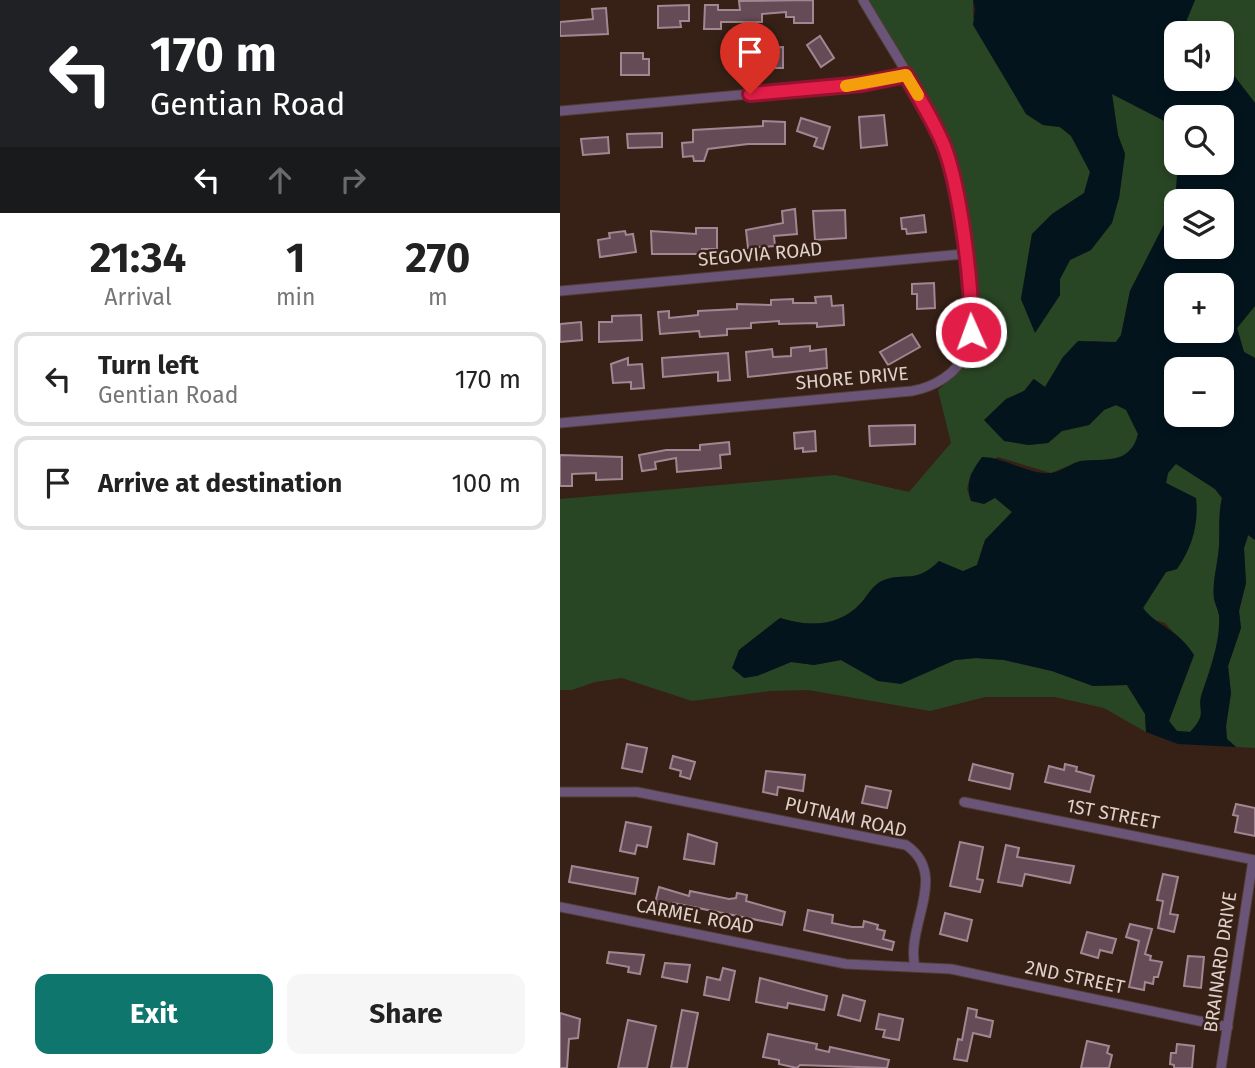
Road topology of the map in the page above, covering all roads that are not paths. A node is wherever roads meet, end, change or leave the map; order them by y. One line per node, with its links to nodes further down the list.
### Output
1 (863, 0): 2 (street, SHORE DRIVE)
2 (906, 75): 3 (street); 4 (street, SHORE DRIVE)
3 (560, 111)
4 (964, 254): 5 (street, SEGOVIA ROAD); 6 (street, SHORE DRIVE)
5 (560, 291)
6 (560, 423)
7 (560, 792): 11 (street, PUTNAM ROAD)
8 (964, 802): 9 (street, 1ST STREET)
9 (1254, 860): 12 (street, BRAINARD DRIVE)
10 (560, 907): 11 (street, CARMEL ROAD)
11 (915, 967): 12 (street, 2ND STREET)
12 (1228, 1027): 13 (street, BRAINARD DRIVE)
13 (1222, 1068)

